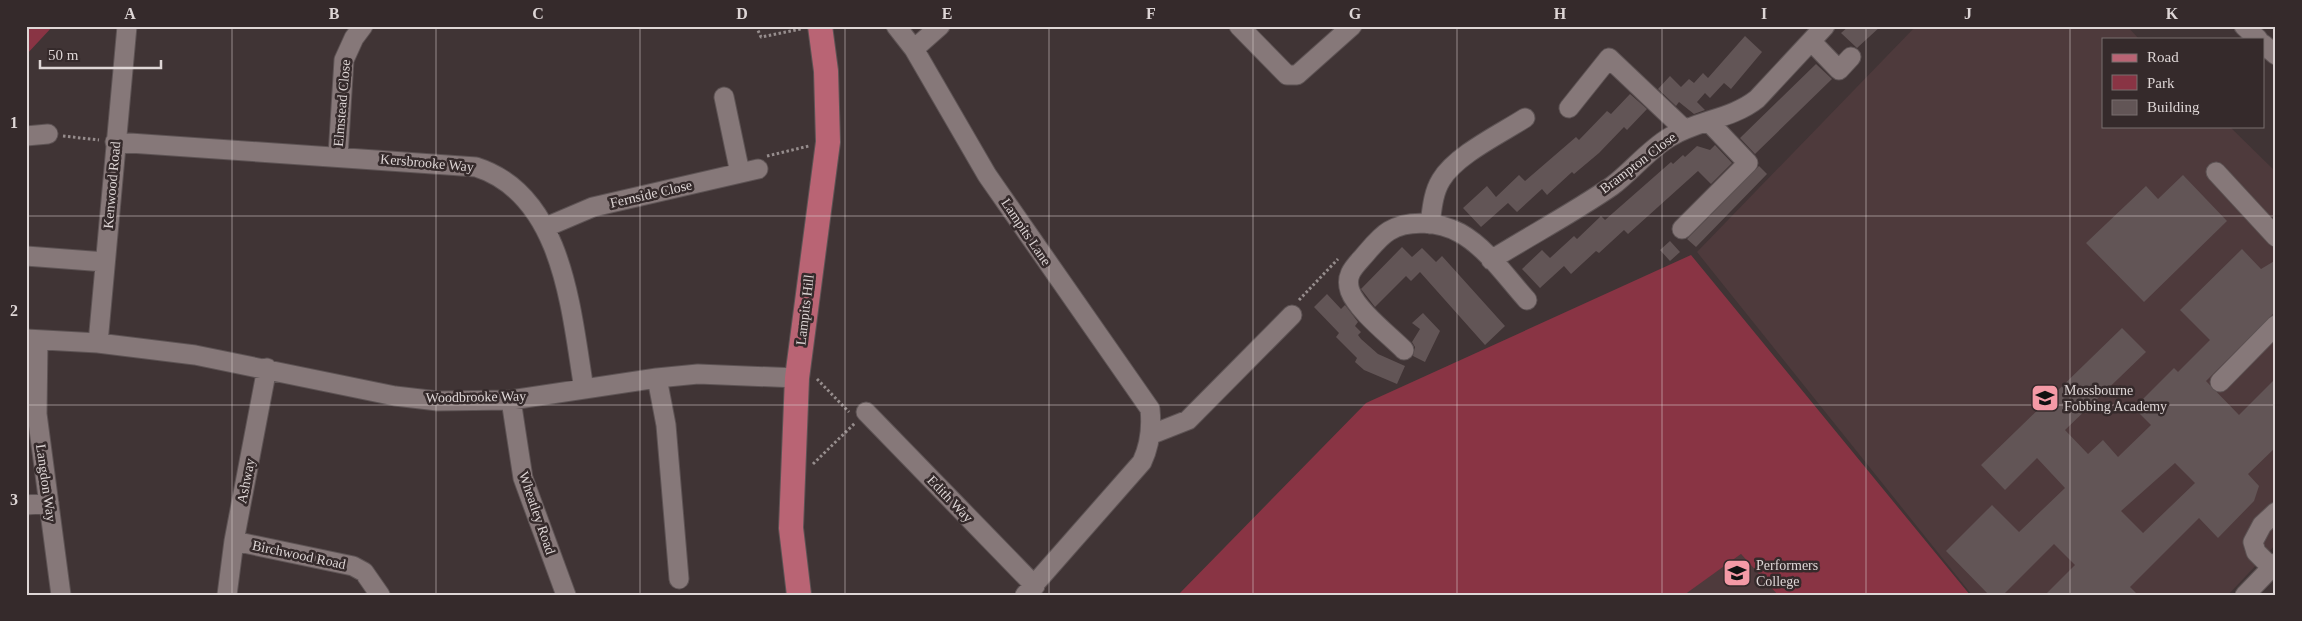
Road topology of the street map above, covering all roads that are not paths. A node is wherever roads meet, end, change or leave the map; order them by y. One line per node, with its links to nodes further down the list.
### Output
1 (127, 26): 23 (street, Kenwood Road)
2 (364, 26): 24 (street, Elmstead Close)
3 (896, 26): 13 (street, Lampits Lane)
4 (940, 26): 13 (street)
5 (1239, 26): 6 (street)
6 (1352, 26)
7 (1825, 26): 11 (street, Brampton Close)
8 (2244, 26): 10 (street)
9 (811, 27): 41 (main road, Lampits Hill)
10 (2257, 38)
11 (1811, 41): 15 (street); 19 (street, Brampton Close)
12 (2264, 45): 14 (street)
13 (914, 49): 46 (street, Lampits Lane)
14 (2276, 55)
15 (1851, 57)
16 (724, 97): 27 (street, Fernside Close)
17 (1569, 108): 20 (street)
18 (1525, 118): 26 (street)
19 (1709, 122): 20 (street, Brampton Close); 28 (street)
20 (1684, 129): 31 (street, Brampton Close)
21 (48, 134): 22 (street)
22 (26, 136)
23 (115, 142): 24 (street, Kersbrooke Way); 32 (street, Kenwood Road)
24 (338, 156): 27 (street, Kersbrooke Way)
25 (2216, 172): 29 (street)
26 (1430, 224): 31 (street); 38 (street)
27 (546, 227): 43 (street, Kersbrooke Way)
28 (1682, 229)
29 (2276, 237)
30 (26, 256): 32 (street)
31 (1491, 260): 33 (street)
32 (105, 262): 37 (street, Kenwood Road)
33 (1527, 300)
34 (1292, 315): 46 (street)
35 (2276, 325): 42 (street)
36 (32, 340): 37 (street, Woodbrooke Way); 47 (street, Langdon Way)
37 (98, 343): 39 (street, Woodbrooke Way)
38 (1404, 350)
39 (267, 368): 44 (street, Woodbrooke Way); 50 (street, Ashway)
40 (657, 378): 41 (street, Woodbrooke Way); 43 (street, Woodbrooke Way); 52 (street)
41 (797, 378): 58 (main road, Lampits Hill)
42 (2220, 382)
43 (584, 390): 44 (street, Woodbrooke Way)
44 (511, 400): 57 (street, Wheatley Road)
45 (866, 412): 53 (street, Edith Way)
46 (1150, 436): 53 (street, Lampits Lane)
47 (49, 503): 48 (street); 54 (street, Langdon Way)
48 (26, 505)
49 (2276, 512): 51 (street)
50 (234, 542): 55 (street, Ashway); 56 (street, Birchwood Road)
51 (2274, 565): 59 (street)
52 (679, 579)
53 (1030, 590)
54 (62, 595)
55 (227, 595)
56 (380, 595)
57 (566, 595)
58 (799, 595)
59 (2245, 595)

